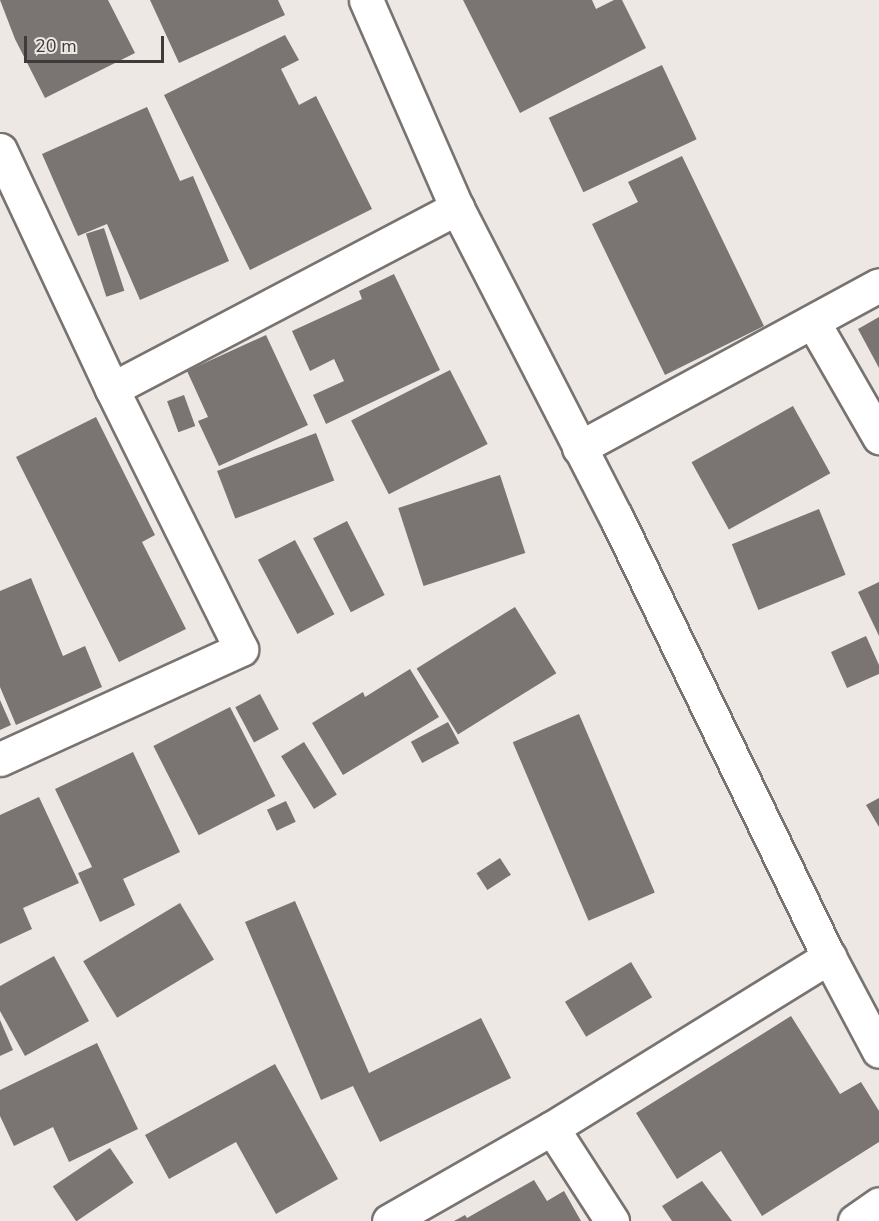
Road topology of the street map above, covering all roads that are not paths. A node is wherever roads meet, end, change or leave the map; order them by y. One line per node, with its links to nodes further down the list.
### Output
1 (366, 0): 3 (street)
2 (0, 150): 6 (street)
3 (457, 208): 6 (street); 8 (street)
4 (879, 285): 5 (street)
5 (813, 322): 7 (street); 8 (street)
6 (112, 389): 9 (street)
7 (879, 437)
8 (579, 448): 10 (street)
9 (0, 759)
10 (829, 957): 11 (street); 12 (street)
11 (879, 1051)
12 (552, 1128): 14 (street); 15 (street)
13 (879, 1204): 16 (street)
14 (389, 1221)
15 (612, 1221)
16 (855, 1221)

